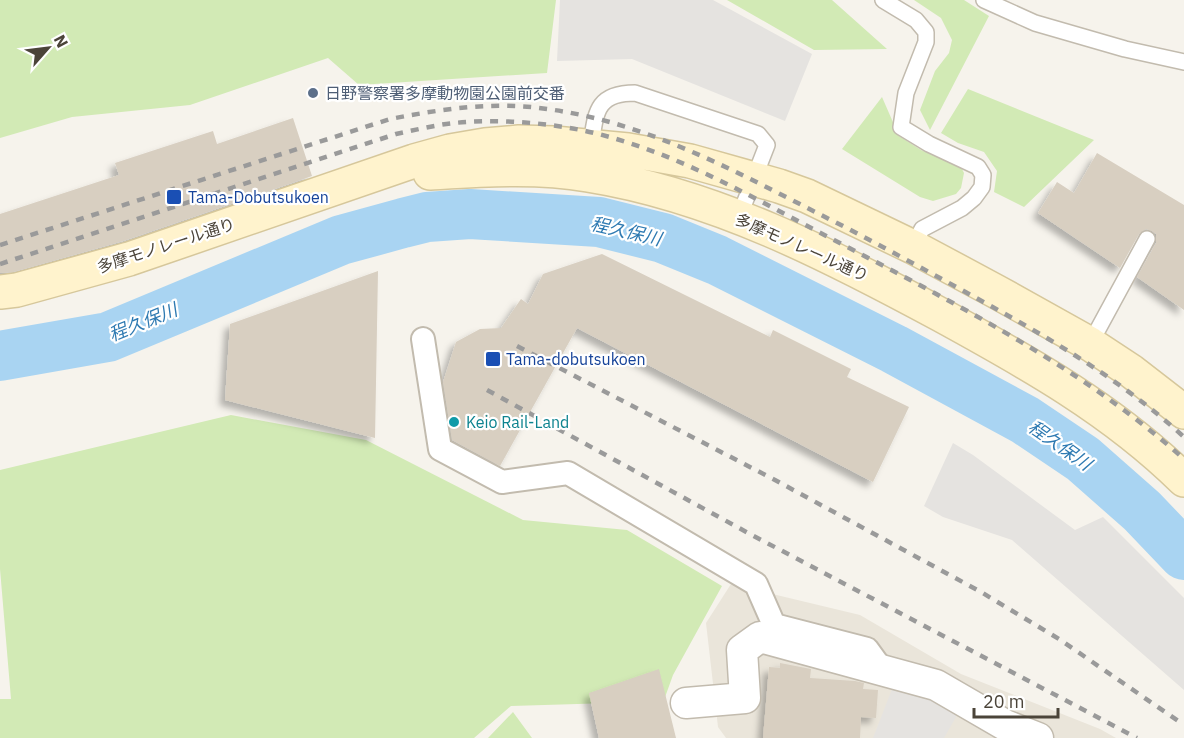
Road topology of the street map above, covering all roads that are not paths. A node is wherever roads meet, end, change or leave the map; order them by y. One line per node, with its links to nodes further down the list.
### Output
1 (883, 0): 8 (lane)
2 (984, 0): 3 (lane)
3 (1184, 62)
4 (589, 160): 5 (main road, 多摩モノレール通り); 5 (lane); 6 (main road, 多摩モノレール通り); 9 (main road, 多摩モノレール通り)
5 (754, 180): 6 (lane); 8 (main road, 多摩モノレール通り)
6 (739, 217): 13 (main road, 多摩モノレール通り)
7 (1147, 239): 11 (lane)
8 (913, 246): 11 (main road, 多摩モノレール通り)
9 (0, 292)
10 (423, 339): 14 (street)
11 (1090, 344): 12 (main road, 多摩モノレール通り)
12 (1184, 412)
13 (1184, 480)
14 (883, 671): 15 (street); 16 (street)
15 (686, 703)
16 (1038, 738)

